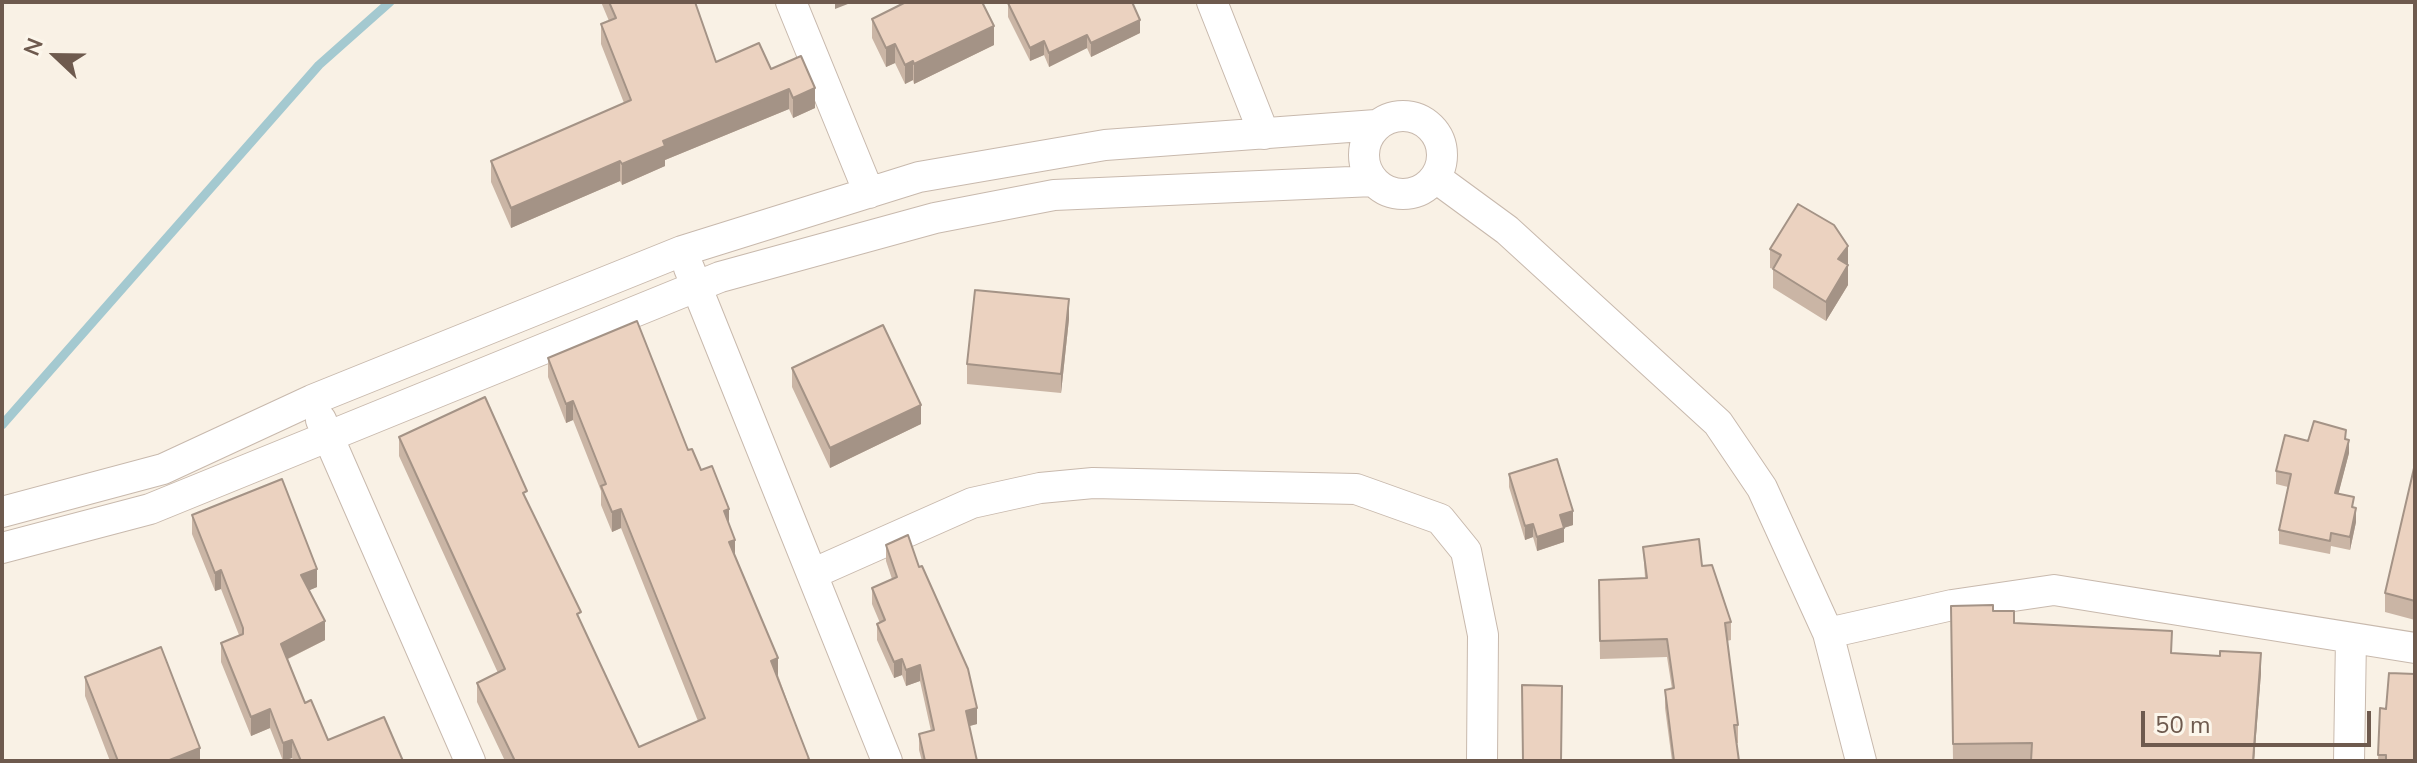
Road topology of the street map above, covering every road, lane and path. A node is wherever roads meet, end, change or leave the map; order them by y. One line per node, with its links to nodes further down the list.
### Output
1 (791, 2): 7 (street)
2 (1212, 2): 4 (street)
3 (1376, 125): 4 (street); 5 (street); 6 (street)
4 (1264, 134): 7 (street)
5 (1436, 178): 6 (street); 15 (street)
6 (1374, 181): 9 (street)
7 (869, 193): 8 (street)
8 (682, 251): 9 (street); 10 (street)
9 (696, 288): 11 (street); 14 (street)
10 (312, 400): 11 (street); 12 (street)
11 (329, 439): 13 (street); 18 (street)
12 (2, 512)
13 (2, 548)
14 (812, 574): 19 (street); 20 (street)
15 (1828, 633): 16 (street); 21 (street)
16 (2351, 638): 17 (street); 22 (street)
17 (2415, 648)
18 (470, 761)
19 (887, 761)
20 (1482, 761)
21 (1861, 761)
22 (2349, 761)

